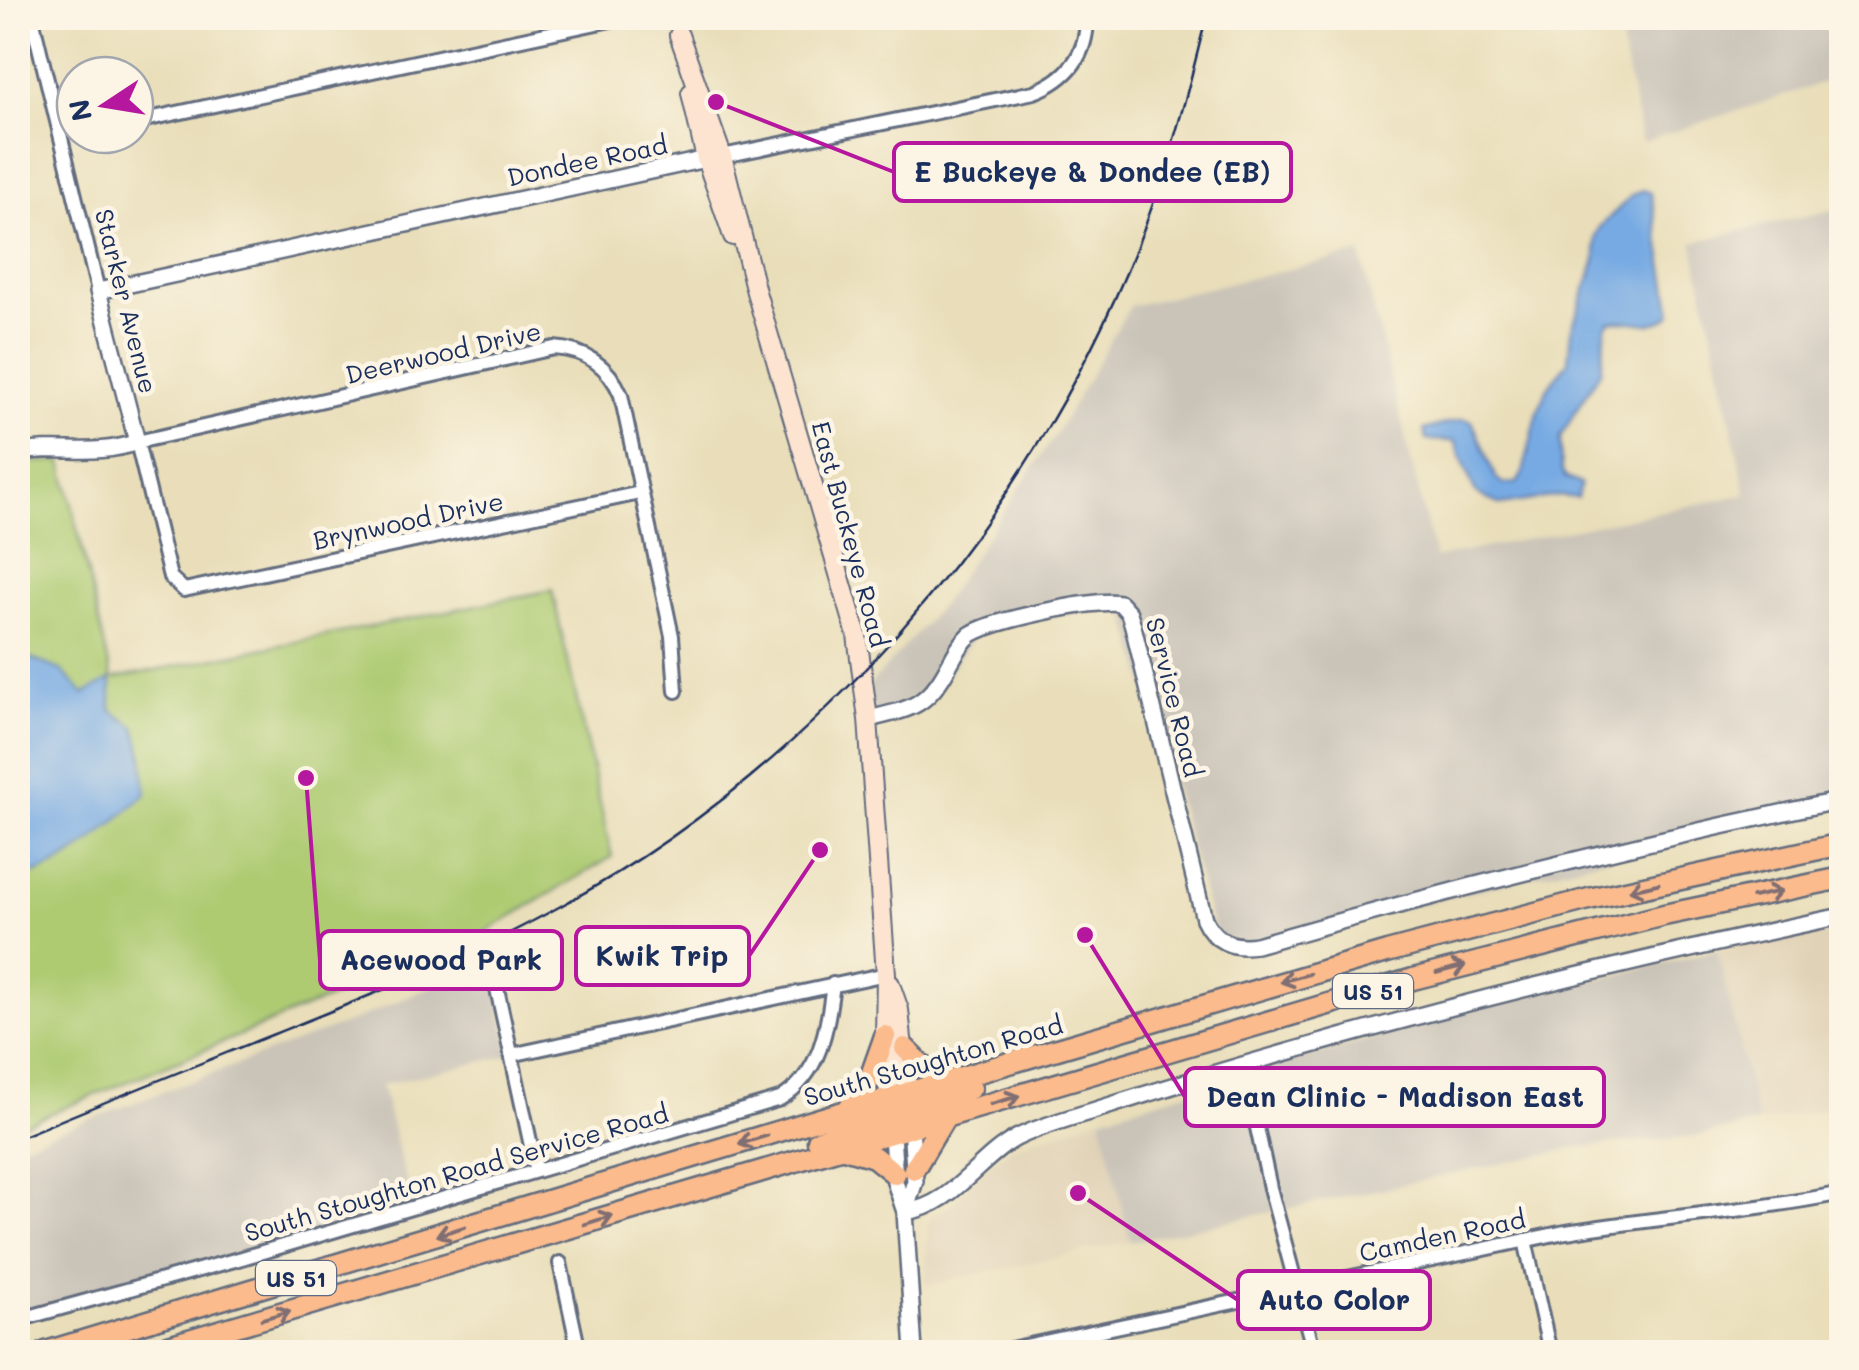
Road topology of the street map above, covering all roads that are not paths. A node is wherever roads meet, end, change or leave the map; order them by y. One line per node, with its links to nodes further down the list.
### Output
1 (32, 18): 5 (street, Starker Avenue)
2 (620, 18): 6 (street)
3 (1087, 18): 8 (street, Dondee Road)
4 (677, 26): 8 (main road, East Buckeye Road)
5 (55, 93)
6 (155, 118)
7 (72, 155): 9 (street, Starker Avenue)
8 (714, 158): 9 (street, Dondee Road); 15 (main road, East Buckeye Road)
9 (98, 291): 10 (street, Starker Avenue)
10 (137, 442): 11 (street); 12 (street, Deerwood Drive); 13 (street, Starker Avenue)
11 (18, 453)
12 (640, 493): 13 (street, Brynwood Drive); 14 (street, Deerwood Drive)
13 (184, 590)
14 (676, 691)
15 (868, 719): 16 (street, Service Road); 21 (main road, East Buckeye Road)
16 (1842, 800)
17 (1842, 844): 23 (main road, South Stoughton Road / US 51, one-way to 23)
18 (1842, 878): 31 (main road, South Stoughton Road / US 51, one-way to 18)
19 (1842, 916): 27 (street)
20 (491, 961): 26 (street)
21 (886, 974): 22 (street); 24 (main road, East Buckeye Road); 25 (main road, East Buckeye Road)
22 (833, 984): 26 (street); 33 (street, South Stoughton Road Service Road)
23 (1189, 1010): 28 (main road, South Stoughton Road / US 51); 30 (main road)
24 (885, 1036): 29 (main road); 30 (main road, East Buckeye Road)
25 (905, 1048): 28 (main road); 30 (main road, East Buckeye Road)
26 (512, 1055): 33 (street)
27 (1244, 1067): 37 (street); 40 (street)
28 (952, 1082): 30 (main road, South Stoughton Road / US 51)
29 (846, 1112): 30 (main road, South Stoughton Road / US 51); 43 (main road, South Stoughton Road / US 51, one-way to 43)
30 (900, 1113): 31 (main road, South Stoughton Road / US 51); 32 (main road, South Stoughton Road / US 51); 34 (street); 36 (main road)
31 (944, 1117): 34 (main road)
32 (842, 1147): 34 (main road); 36 (main road, South Stoughton Road / US 51)
33 (536, 1169): 41 (street, South Stoughton Road Service Road)
34 (904, 1172): 37 (street)
35 (1842, 1193): 38 (street, Camden Road)
36 (642, 1207): 44 (main road, South Stoughton Road / US 51, one-way to 36)
37 (905, 1212): 46 (street)
38 (1525, 1240): 40 (street, Camden Road); 49 (street)
39 (560, 1263): 45 (street)
40 (1298, 1290): 47 (street, Camden Road); 48 (street)
41 (18, 1320)
42 (1842, 1346): 50 (street)
43 (46, 1352)
44 (148, 1352)
45 (579, 1352)
46 (914, 1352)
47 (997, 1352)
48 (1314, 1352)
49 (1550, 1352)
50 (1806, 1352)

